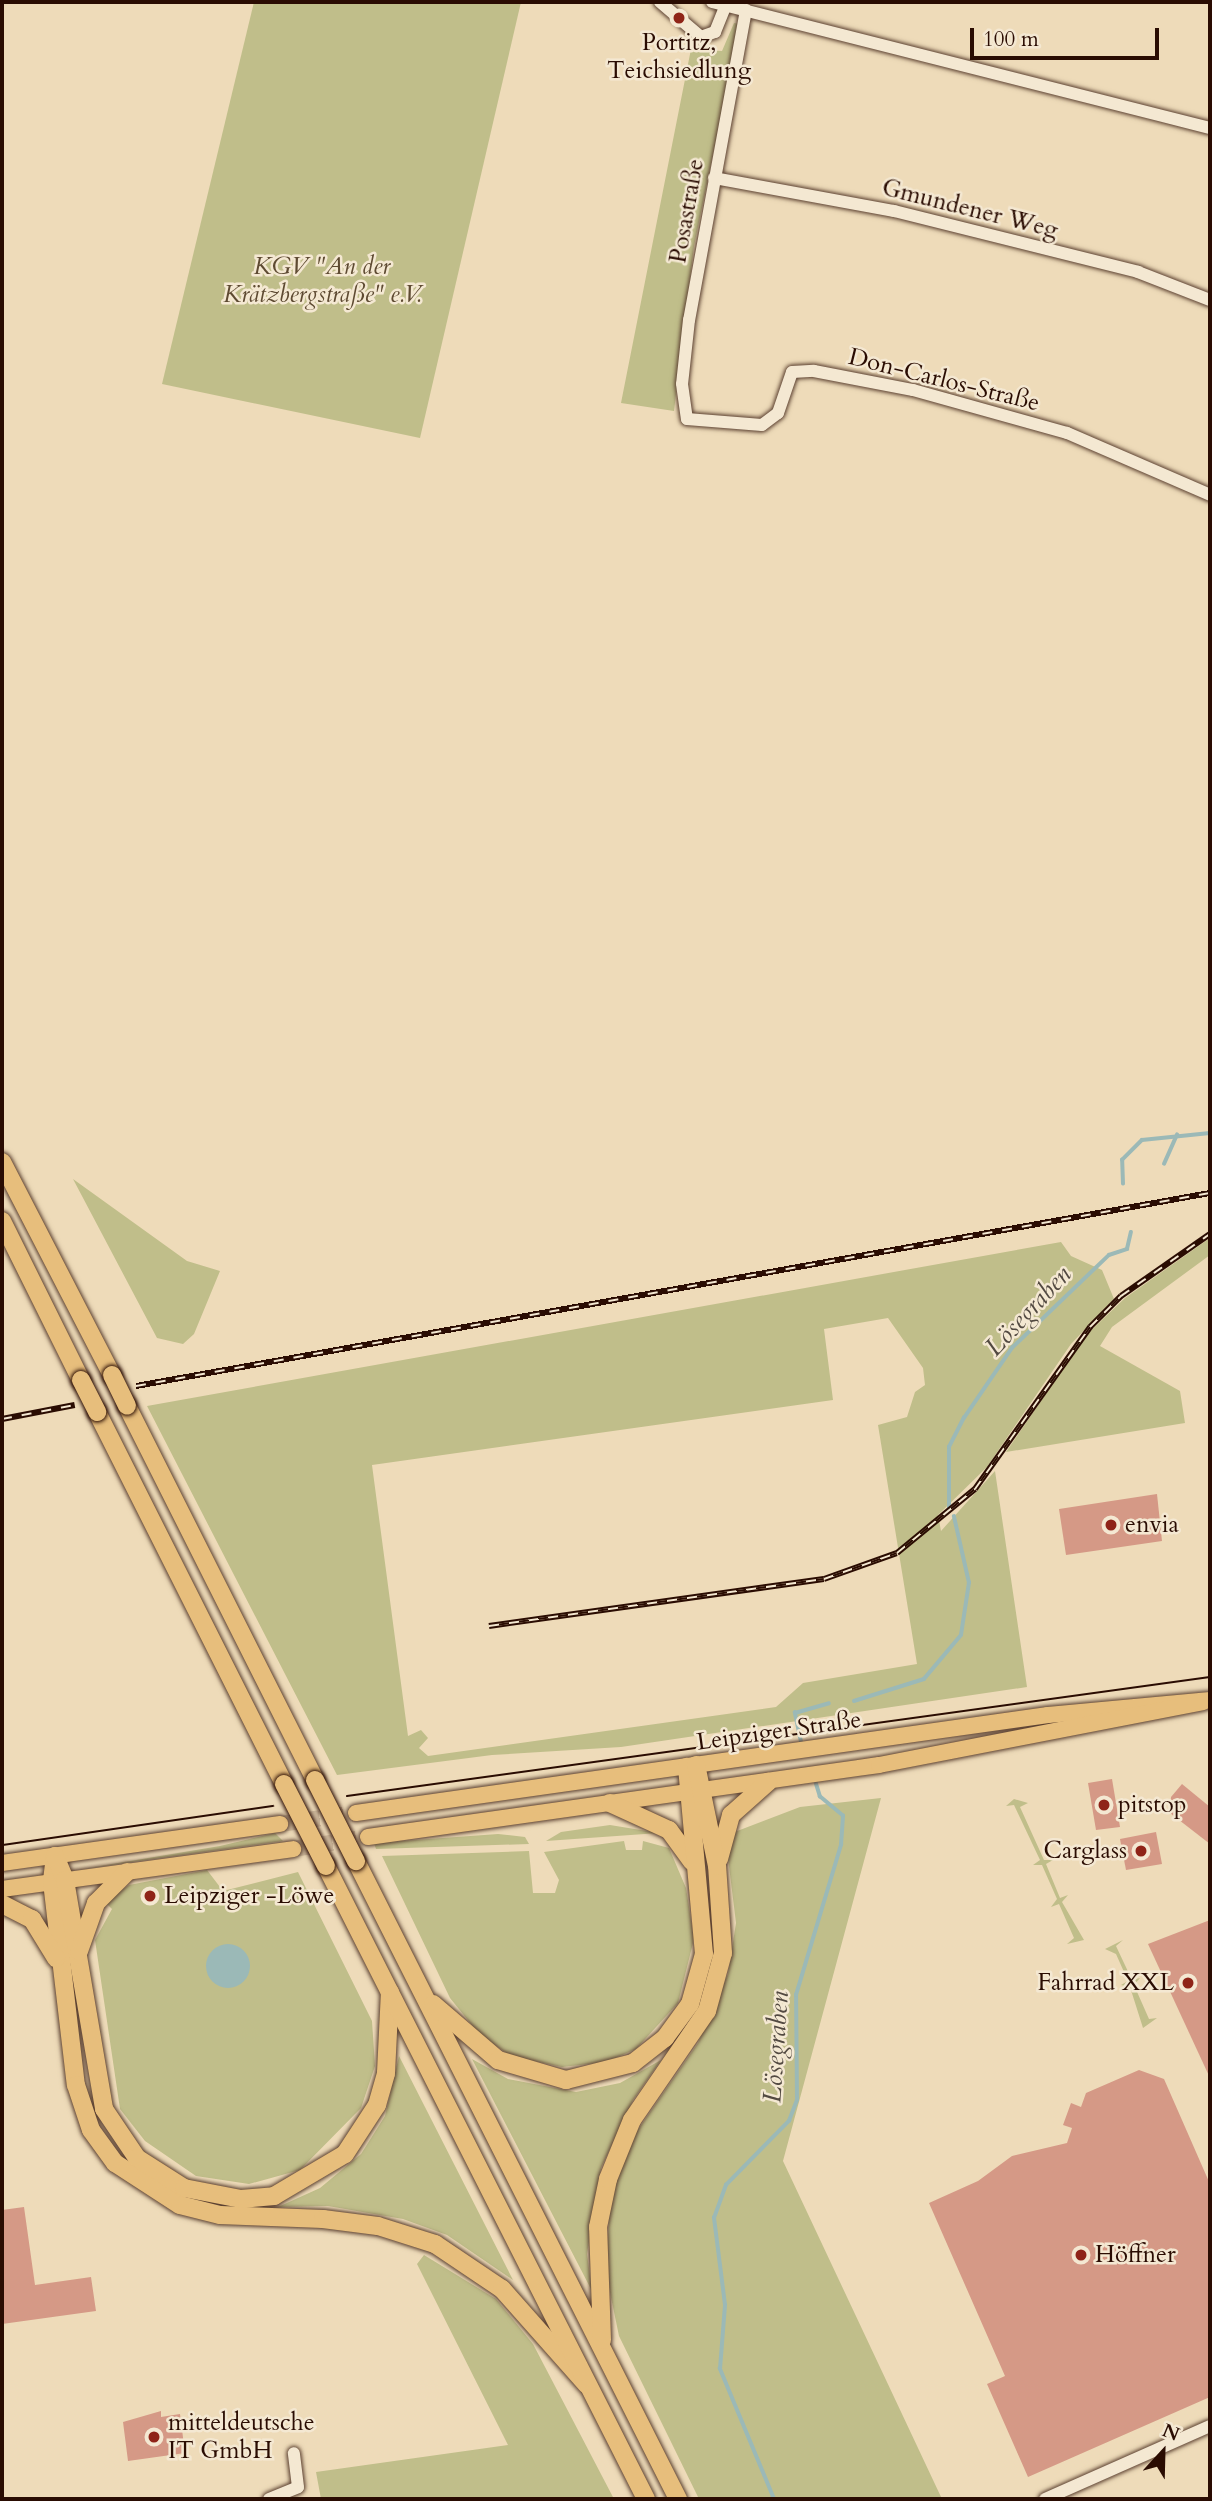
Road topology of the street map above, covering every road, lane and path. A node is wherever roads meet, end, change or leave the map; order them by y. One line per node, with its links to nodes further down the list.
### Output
1 (660, 2): 3 (street)
2 (712, 2): 3 (street)
3 (726, 5): 4 (street)
4 (746, 10): 5 (street); 6 (street, Posastraße)
5 (1210, 128)
6 (714, 178): 7 (street, Gmundener Weg); 8 (street, Posastraße)
7 (1210, 300)
8 (687, 419): 9 (street, Don-Carlos-Straße)
9 (1210, 495)
10 (2, 1162): 31 (highway, bridge)
11 (2, 1221): 30 (highway, bridge)
12 (1210, 1700): 13 (main road, Leipziger Straße); 14 (main road, Leipziger Straße)
13 (692, 1766): 15 (highway); 17 (main road, Leipziger Straße)
14 (768, 1782): 15 (main road, Leipziger Straße); 23 (highway)
15 (695, 1792): 16 (main road, Leipziger Straße); 23 (highway); 25 (highway)
16 (610, 1803): 19 (main road, Leipziger Straße); 25 (highway)
17 (356, 1813)
18 (280, 1824): 21 (main road)
19 (368, 1837)
20 (293, 1849): 24 (main road)
21 (55, 1856): 22 (main road); 26 (highway)
22 (2, 1863)
23 (717, 1866): 32 (highway)
24 (127, 1872): 26 (main road); 29 (highway)
25 (696, 1872): 31 (highway)
26 (58, 1881): 27 (main road); 29 (highway)
27 (2, 1889)
28 (2, 1904): 29 (highway)
29 (68, 1961): 30 (highway); 33 (highway)
30 (390, 1992): 33 (highway)
31 (422, 1993): 32 (highway)
32 (603, 2350): 38 (highway)
33 (587, 2385): 37 (highway)
34 (1210, 2426): 39 (street)
35 (294, 2453): 36 (street)
36 (269, 2499)
37 (646, 2499)
38 (678, 2499)
39 (1045, 2499)

